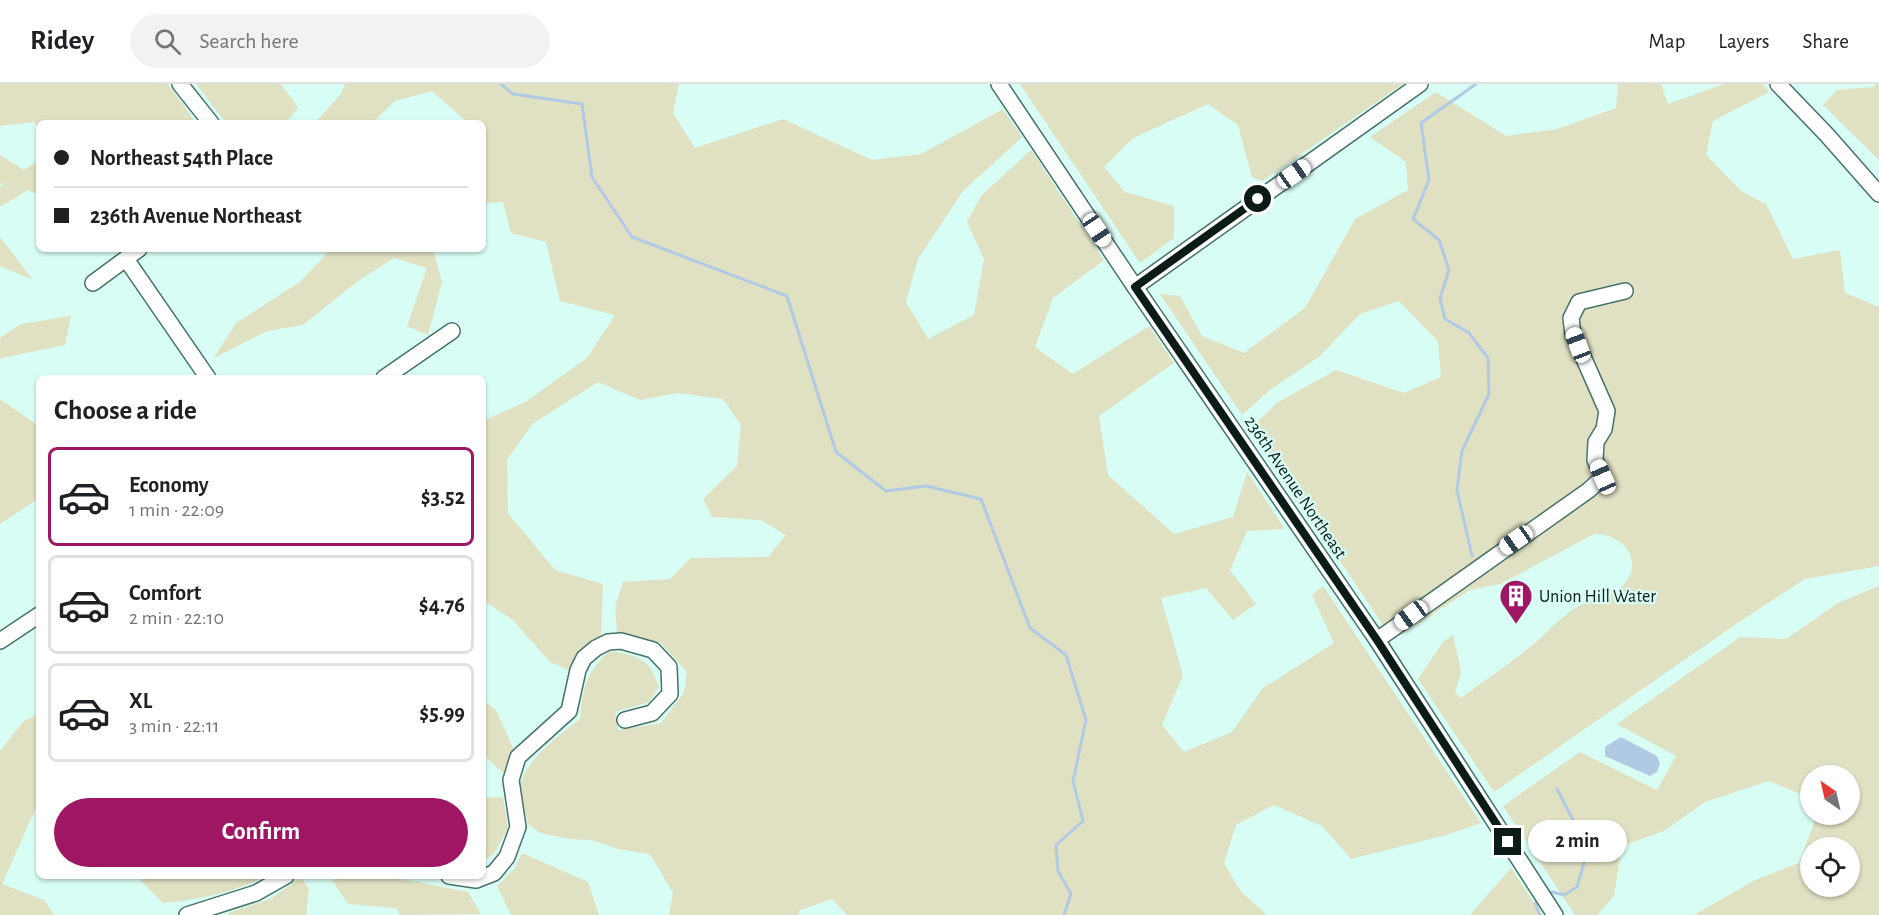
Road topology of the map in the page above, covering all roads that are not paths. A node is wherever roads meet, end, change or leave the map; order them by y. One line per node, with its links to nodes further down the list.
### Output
1 (180, 84): 5 (street)
2 (999, 84): 10 (street, 236th Avenue Northeast)
3 (1420, 84): 10 (street)
4 (1778, 84): 6 (street)
5 (209, 120)
6 (1879, 194)
7 (135, 252): 8 (street)
8 (126, 259): 9 (street); 13 (street)
9 (93, 283)
10 (1135, 287): 16 (street, 236th Avenue Northeast)
11 (1625, 291): 16 (street)
12 (452, 331): 14 (street)
13 (206, 375)
14 (388, 375)
15 (36, 617): 17 (street)
16 (1377, 640): 22 (street, 236th Avenue Northeast)
17 (0, 641)
18 (625, 720): 19 (street)
19 (486, 876)
20 (281, 879): 21 (street)
21 (187, 915)
22 (1555, 915)

